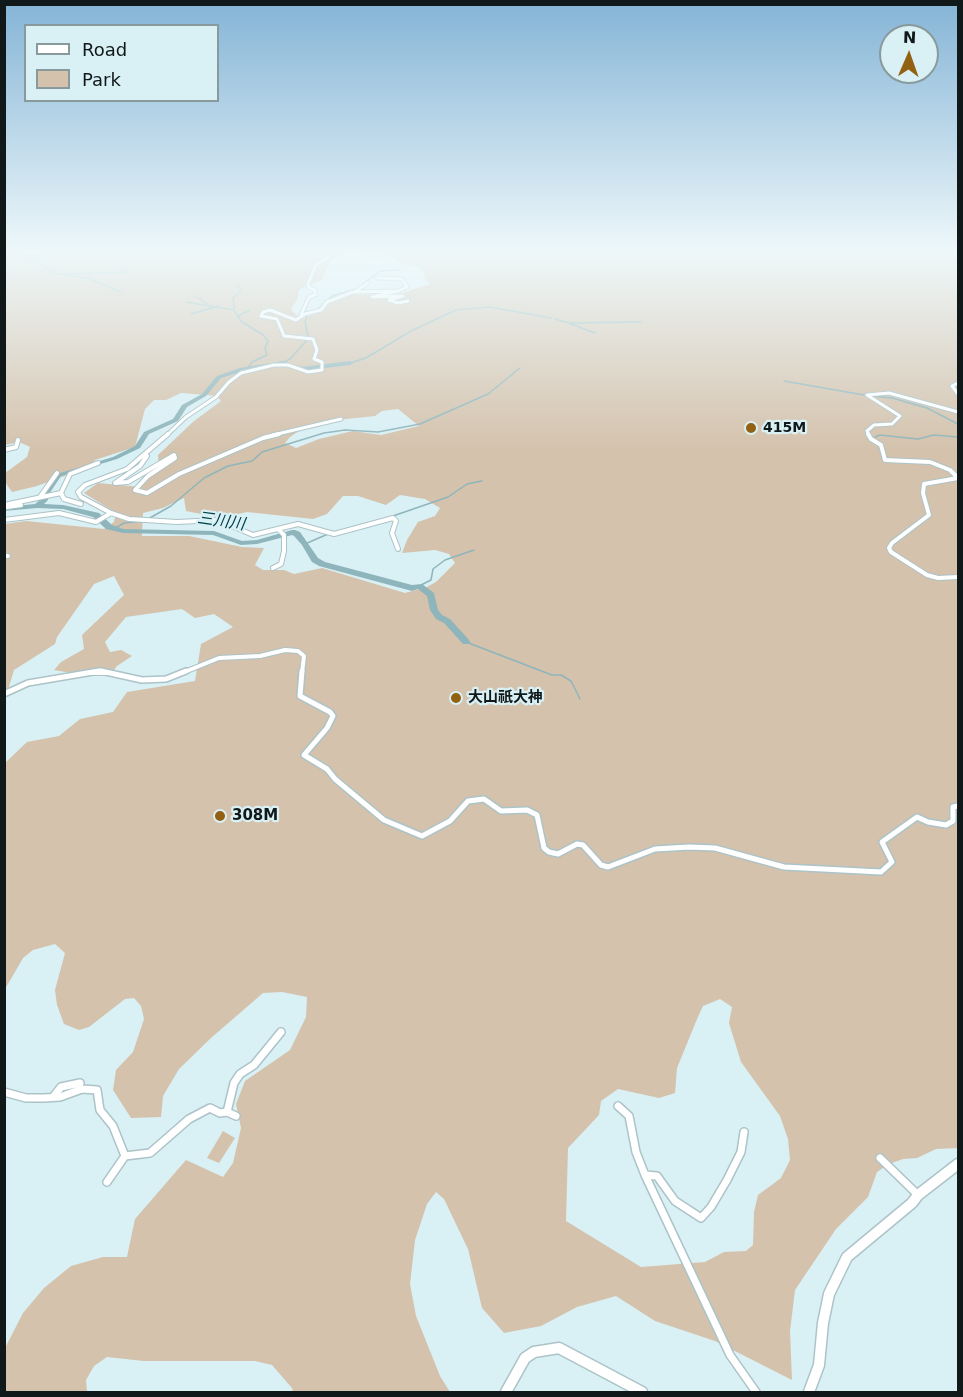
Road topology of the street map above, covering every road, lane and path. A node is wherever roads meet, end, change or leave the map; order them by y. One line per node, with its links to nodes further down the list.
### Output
1 (277, 319): 8 (street)
2 (958, 383): 3 (street)
3 (958, 394)
4 (958, 412): 21 (street)
5 (341, 419): 8 (street)
6 (18, 440): 7 (street)
7 (4, 450)
8 (147, 454): 16 (street)
9 (98, 463): 11 (street)
10 (57, 473): 12 (street)
11 (61, 493): 12 (street); 13 (street)
12 (41, 496): 14 (street)
13 (81, 504)
14 (4, 506): 15 (street)
15 (21, 506)
16 (111, 513): 17 (street); 18 (street)
17 (4, 520)
18 (281, 532): 19 (street); 20 (street)
19 (398, 549)
20 (273, 568)
21 (958, 577)
22 (4, 694): 23 (street)
23 (958, 806)
24 (281, 1032): 29 (street)
25 (80, 1083): 27 (street)
26 (4, 1092): 27 (street)
27 (53, 1097): 32 (street)
28 (618, 1106): 35 (street)
29 (227, 1112): 30 (street); 32 (street)
30 (236, 1116)
31 (744, 1132): 35 (street)
32 (125, 1156): 36 (street)
33 (880, 1158): 37 (street)
34 (958, 1164): 37 (street)
35 (645, 1175): 40 (street)
36 (107, 1182)
37 (918, 1195): 41 (street)
38 (506, 1392): 39 (street)
39 (642, 1392)
40 (756, 1392)
41 (808, 1392)

